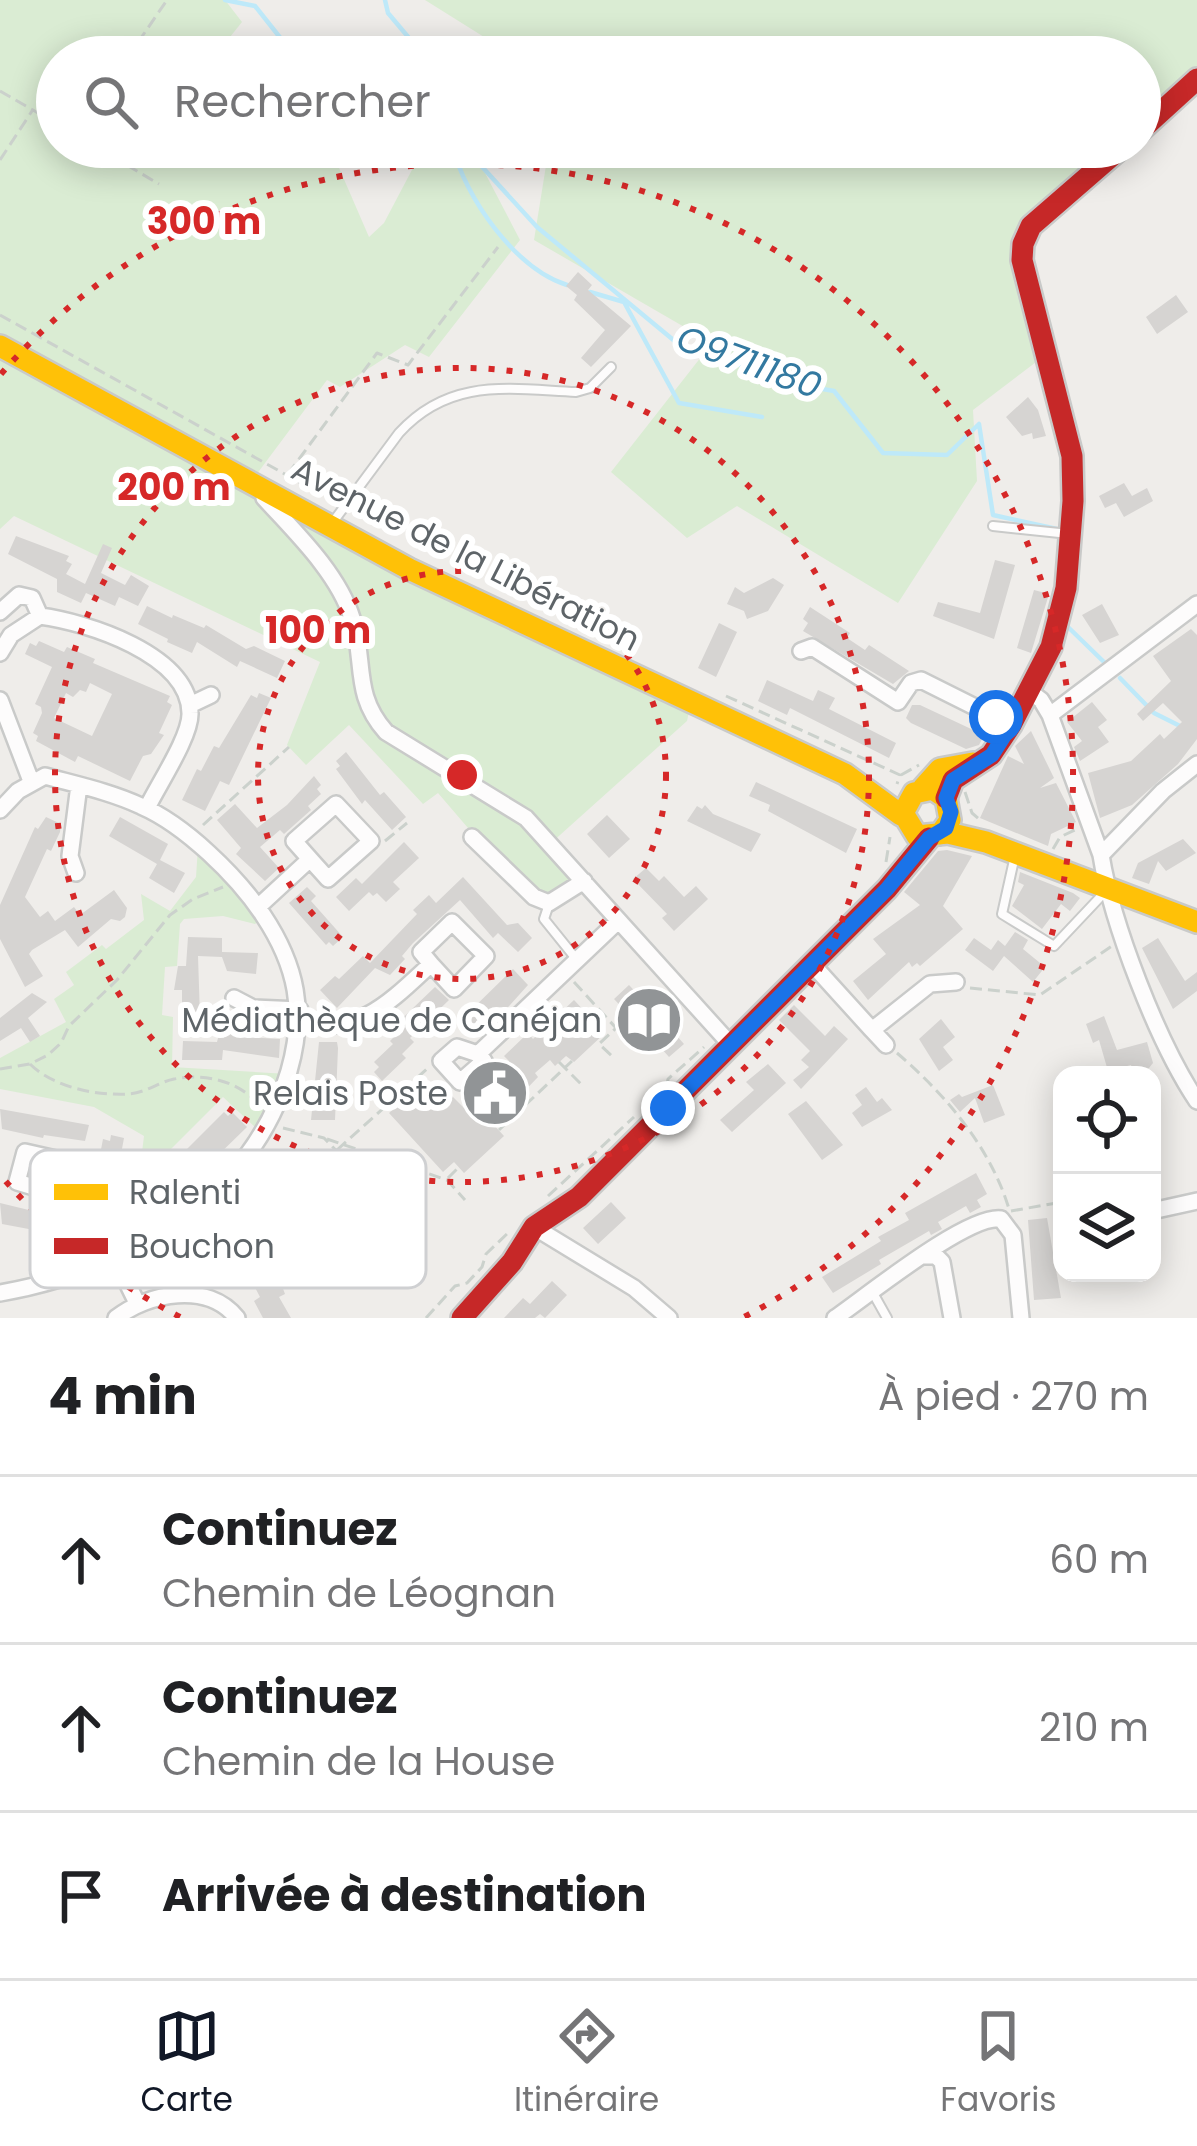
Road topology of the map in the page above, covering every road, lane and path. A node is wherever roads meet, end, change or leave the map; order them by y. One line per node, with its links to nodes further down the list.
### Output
1 (167, 0): 2 (path)
2 (142, 36)
3 (1197, 80): 7 (street)
4 (0, 92): 5 (path)
5 (32, 110): 6 (path); 8 (path)
6 (36, 112)
7 (1161, 112)
8 (0, 160)
9 (132, 168): 11 (path)
10 (1098, 168): 20 (street)
11 (159, 184)
12 (498, 247): 16 (path)
13 (0, 315): 16 (path)
14 (0, 346): 17 (street, Avenue de la Libération)
15 (611, 367): 18 (lane)
16 (287, 475): 18 (path)
17 (250, 482): 18 (street, Avenue de la Libération); 55 (street)
18 (334, 519): 39 (street, Avenue de la Libération)
19 (993, 526): 20 (lane)
20 (1071, 534): 26 (street)
21 (1197, 604): 32 (street)
22 (0, 612): 23 (street)
23 (40, 616): 25 (street); 30 (street)
24 (801, 651): 33 (street)
25 (0, 652)
26 (1030, 691): 32 (street); 33 (street)
27 (717, 693): 39 (path)
28 (211, 695): 30 (street)
29 (0, 700): 31 (street)
30 (190, 705): 41 (street)
31 (3, 714): 37 (street)
32 (1050, 716): 50 (street)
33 (1011, 725): 35 (street)
34 (289, 747): 46 (path)
35 (980, 762): 39 (street); 40 (street)
36 (1197, 764): 50 (street)
37 (31, 781): 38 (street); 42 (street)
38 (79, 785): 41 (street); 52 (street)
39 (903, 803): 40 (street); 44 (street); 53 (street); 53 (path)
40 (948, 805): 44 (street); 48 (street)
41 (147, 808): 46 (street)
42 (0, 810)
43 (407, 823): 47 (path)
44 (934, 836): 48 (street); 53 (street)
45 (472, 837): 57 (street)
46 (188, 838): 54 (street)
47 (371, 842): 51 (street); 51 (street)
48 (986, 842): 49 (street)
49 (1016, 853): 56 (street); 56 (lane)
50 (1101, 855): 56 (street)
51 (310, 859): 58 (street)
52 (76, 873)
53 (890, 876): 64 (street)
54 (236, 880): 58 (street); 79 (path)
55 (584, 881): 57 (street); 59 (street)
56 (1108, 887): 60 (street); 61 (street)
57 (549, 902): 62 (lane)
58 (258, 907): 68 (street)
59 (618, 921): 62 (street); 72 (street)
60 (1197, 922)
61 (1124, 938): 66 (path); 84 (street)
62 (577, 960): 65 (street)
63 (431, 964): 68 (street)
64 (813, 965): 70 (street); 72 (street)
65 (564, 972): 69 (path); 74 (street)
66 (956, 982): 70 (street)
67 (234, 998): 68 (street)
68 (300, 1016): 86 (street)
69 (612, 1024): 71 (path); 75 (path)
70 (872, 1030): 73 (street)
71 (603, 1032)
72 (727, 1040): 83 (path); 103 (street)
73 (886, 1045): 102 (path)
74 (478, 1054): 76 (street); 76 (street)
75 (613, 1057)
76 (441, 1061): 89 (path)
77 (572, 1061): 80 (path)
78 (560, 1062): 80 (path)
79 (30, 1064): 81 (path); 86 (path)
80 (565, 1067): 82 (path); 87 (path)
81 (0, 1069)
82 (583, 1086)
83 (667, 1088)
84 (1197, 1101)
85 (639, 1112): 97 (path)
86 (269, 1123): 88 (path); 90 (street)
87 (499, 1130)
88 (324, 1138): 89 (path); 91 (path)
89 (342, 1145): 92 (path); 93 (path)
90 (249, 1150)
91 (335, 1150)
92 (337, 1150)
93 (357, 1150)
94 (459, 1168): 96 (path)
95 (426, 1173): 96 (path)
96 (447, 1180): 98 (path)
97 (549, 1195)
98 (465, 1200)
99 (1197, 1201): 101 (street)
100 (1053, 1204): 102 (path)
101 (1161, 1209)
102 (1005, 1215): 104 (street); 118 (street)
103 (527, 1224): 110 (street); 113 (path); 114 (street)
104 (925, 1256): 107 (street); 117 (street)
105 (30, 1286): 108 (street)
106 (130, 1288): 109 (street)
107 (873, 1292): 115 (street); 116 (lane)
108 (0, 1293)
109 (137, 1303): 111 (street); 112 (street)
110 (464, 1317)
111 (116, 1318)
112 (236, 1318)
113 (426, 1318)
114 (669, 1318)
115 (835, 1318)
116 (886, 1318)
117 (952, 1318)
118 (1021, 1318)

